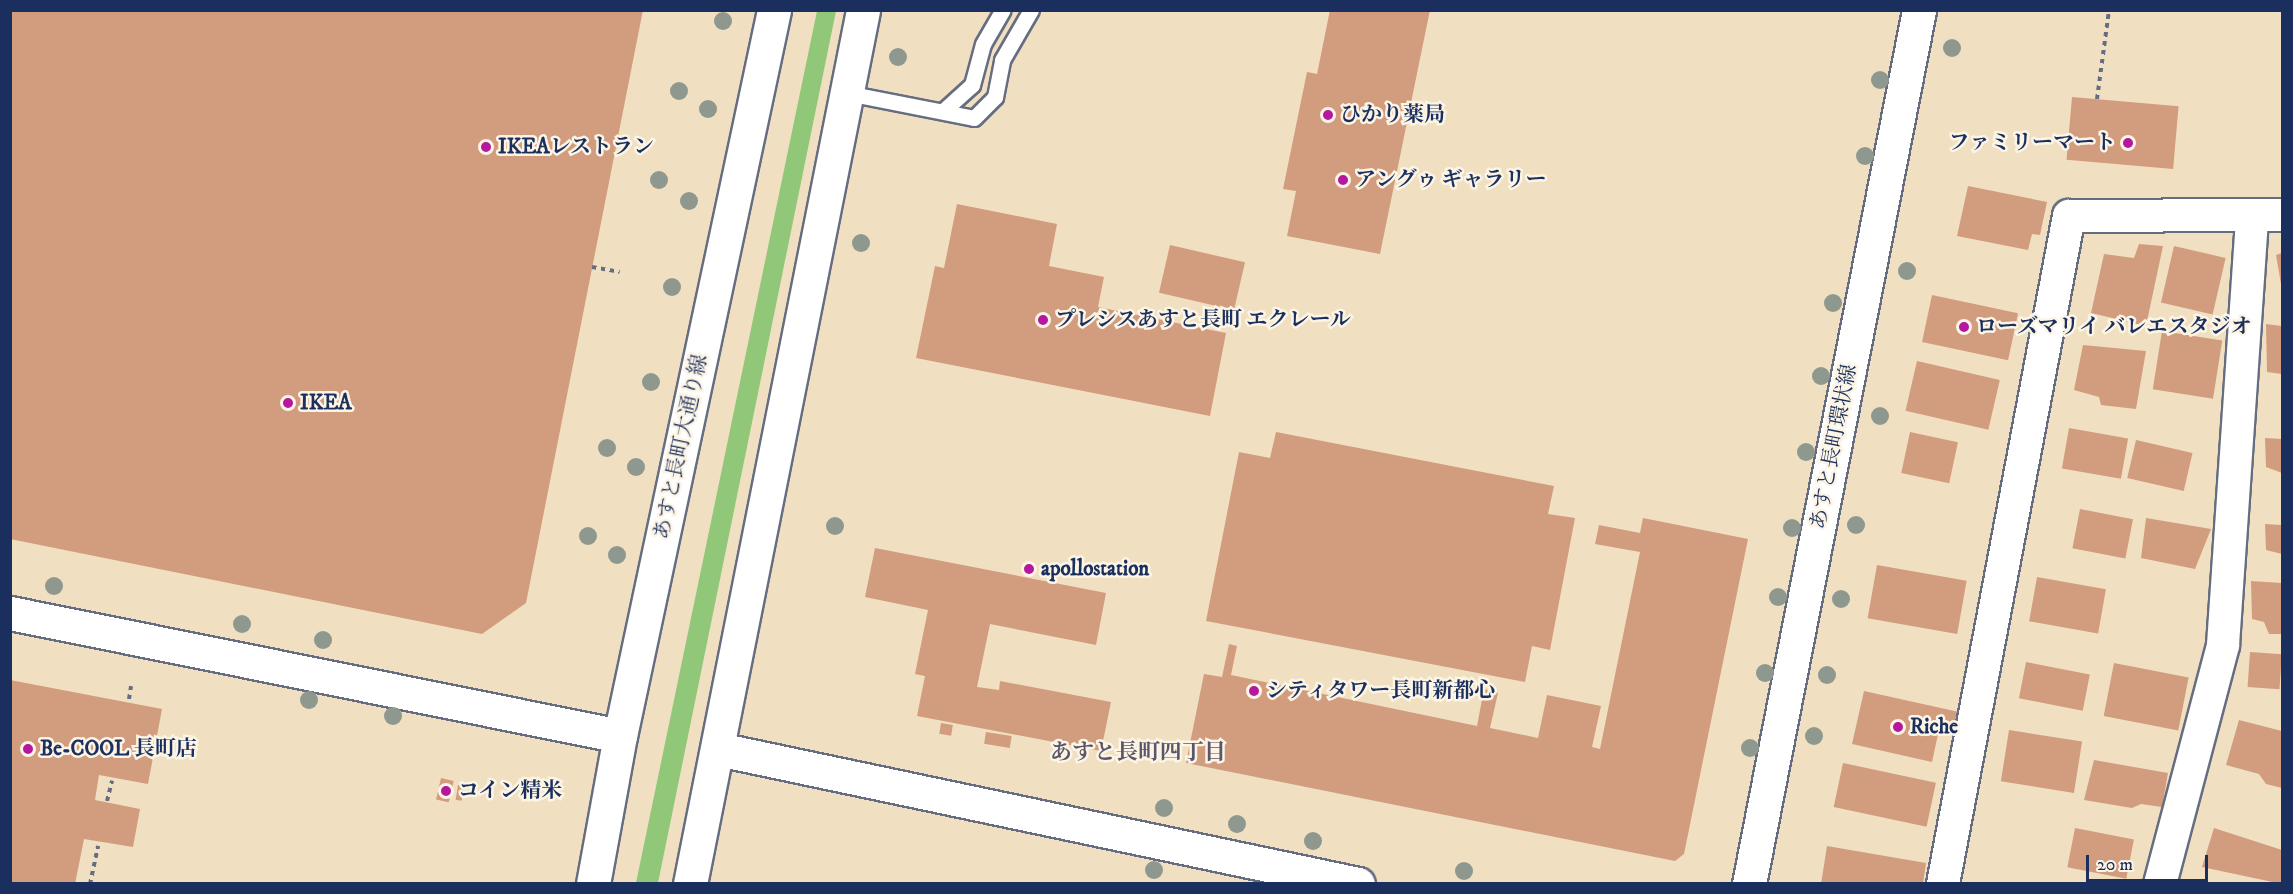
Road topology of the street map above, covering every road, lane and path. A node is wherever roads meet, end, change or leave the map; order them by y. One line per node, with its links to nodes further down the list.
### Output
1 (774, 10): 17 (street, あすと長町大通り線)
2 (863, 10): 7 (street)
3 (1003, 10): 9 (lane)
4 (1031, 10): 9 (lane)
5 (1919, 10): 26 (street, あすと長町環状線)
6 (2109, 10): 8 (path)
7 (847, 93): 9 (lane); 18 (street)
8 (2097, 99)
9 (943, 111)
10 (2283, 215): 11 (street)
11 (2252, 217): 27 (street); 28 (street)
12 (592, 267): 13 (path)
13 (620, 272)
14 (10, 613): 17 (street)
15 (131, 686): 16 (path)
16 (129, 699)
17 (621, 736): 23 (street, あすと長町大通り線)
18 (718, 749): 24 (street); 25 (street)
19 (112, 781): 20 (path)
20 (107, 801)
21 (98, 846): 22 (path)
22 (90, 884)
23 (593, 884)
24 (690, 884)
25 (1358, 884)
26 (1749, 884)
27 (1943, 884)
28 (2160, 884)

